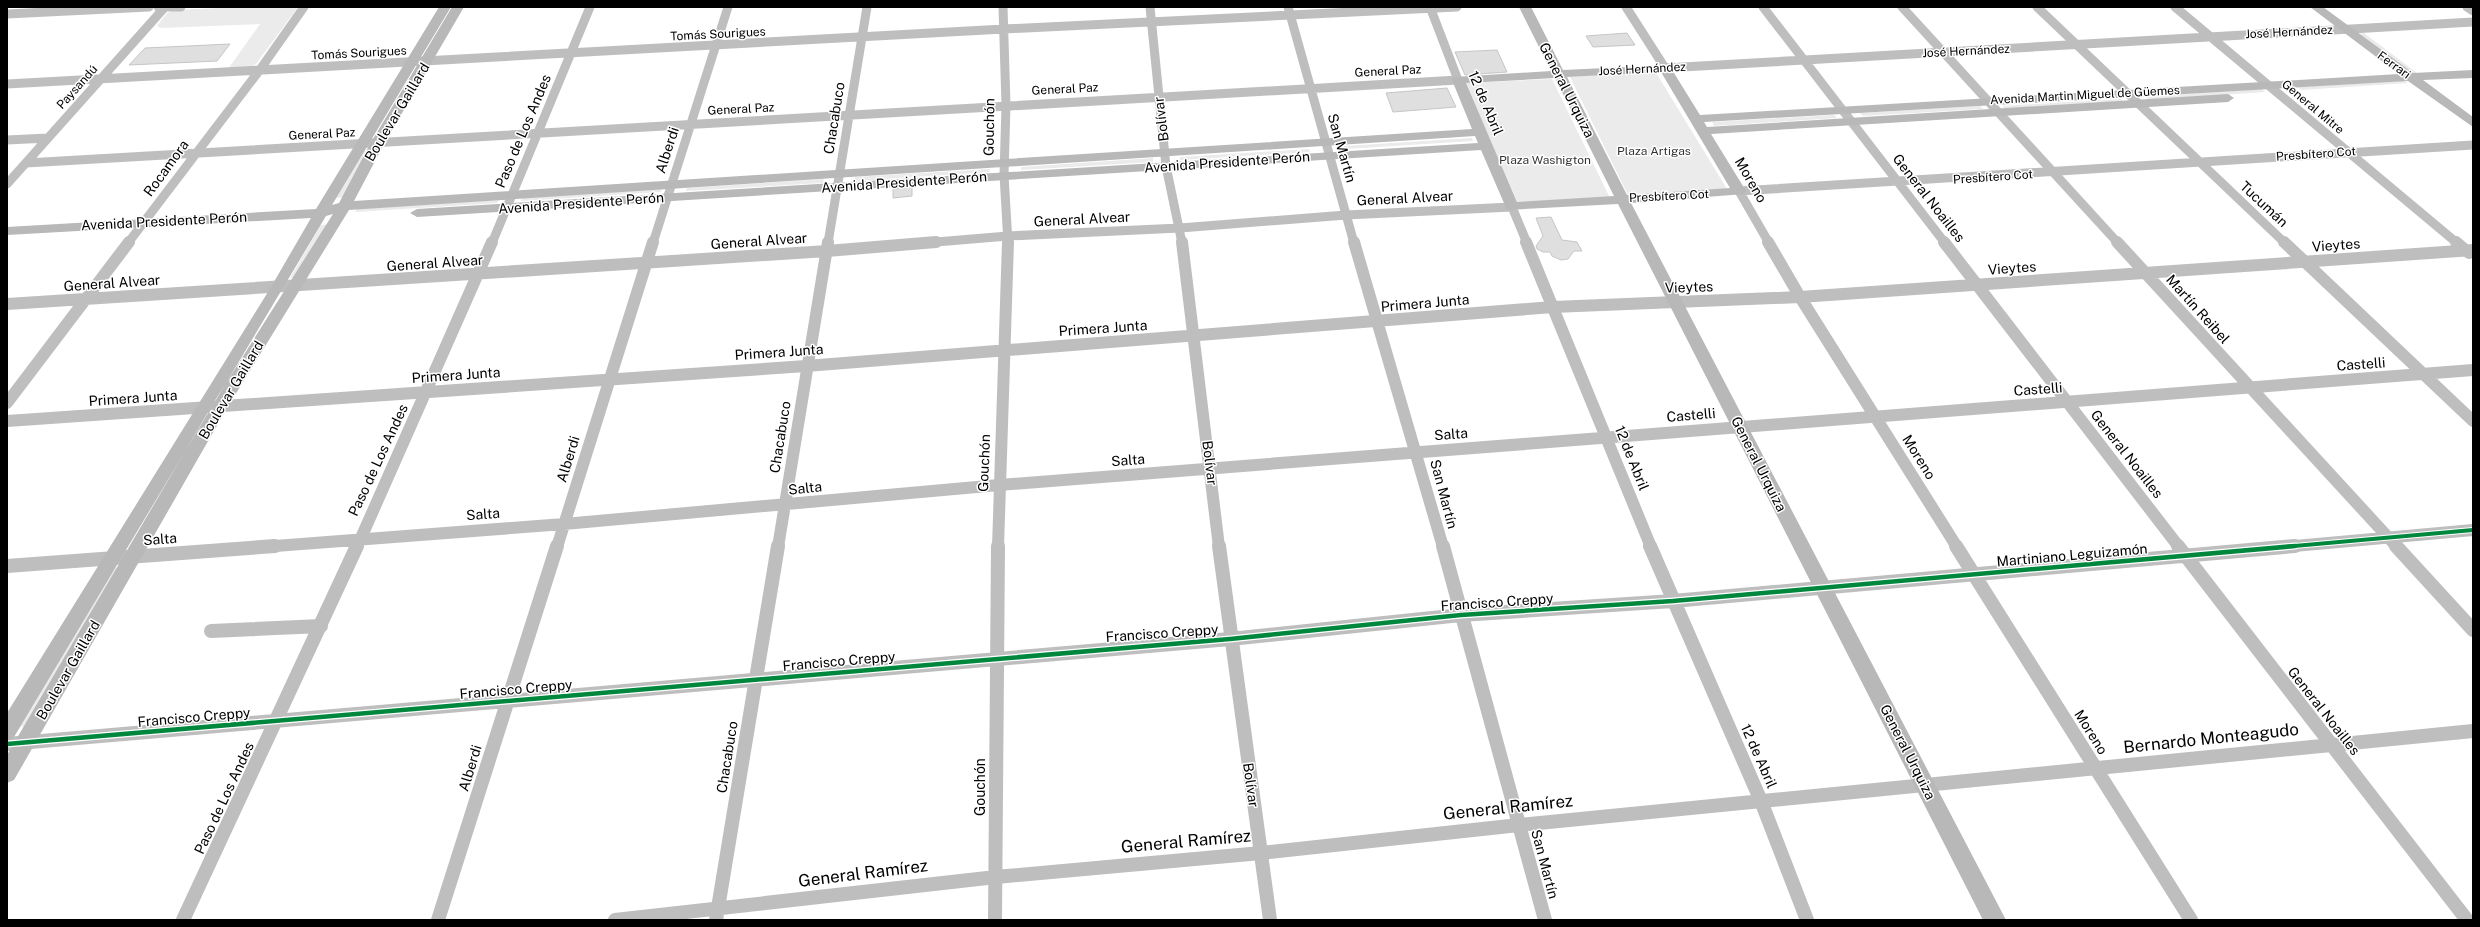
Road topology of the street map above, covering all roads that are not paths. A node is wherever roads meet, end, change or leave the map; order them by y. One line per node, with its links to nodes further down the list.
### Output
1 (23, 7): 28 (street)
2 (149, 7): 28 (street)
3 (158, 7): 4 (street)
4 (165, 7): 5 (street); 49 (street, Paysandú)
5 (181, 7)
6 (304, 7): 45 (street, Rocamora)
7 (445, 7): 42 (street, Boulevar Gaillard)
8 (458, 7): 43 (street, Boulevar Gaillard)
9 (590, 7): 40 (street, Paso de Los Andes)
10 (728, 7): 38 (street, Alberdi)
11 (867, 7): 36 (street, Chacabuco)
12 (1002, 7): 32 (street, Gouchón)
13 (1150, 7): 31 (street, Bolívar)
14 (1458, 7): 24 (street, Tomás Sourigues)
15 (1525, 7): 46 (street, General Urquiza)
16 (1626, 7): 44 (street, Moreno)
17 (1763, 7): 41 (street, General Noailles)
18 (1902, 7): 39 (street, Martín Reibel)
19 (2037, 7): 37 (street, Tucumán)
20 (2175, 7): 35 (street, General Mitre)
21 (2316, 7): 34 (street, Ferrari)
22 (2333, 7): 33 (street, Ferrari)
23 (2467, 7): 25 (street)
24 (1430, 8): 26 (street, Tomás Sourigues); 50 (street, 12 de Abril)
25 (2473, 11)
26 (1289, 12): 31 (street, Tomás Sourigues); 56 (street, San Martín)
27 (7, 14): 28 (street)
28 (17, 14): 30 (street)
29 (2473, 22): 33 (street, José Hernández)
30 (7, 23)
31 (1153, 23): 32 (street, Tomás Sourigues); 59 (street, Bolívar)
32 (1004, 29): 36 (street, Tomás Sourigues); 62 (street, Gouchón)
33 (2362, 29): 34 (street, José Hernández); 51 (street, Ferrari)
34 (2346, 30): 35 (street, José Hernández); 48 (street, Ferrari)
35 (2209, 36): 37 (street, José Hernández); 53 (street, General Mitre)
36 (862, 38): 38 (street, Tomás Sourigues); 66 (street, Chacabuco)
37 (2077, 45): 39 (street, José Hernández); 57 (street, Tucumán)
38 (715, 46): 40 (street, Tomás Sourigues); 70 (street, Alberdi)
39 (1944, 52): 41 (street, José Hernández); 60 (street, Martín Reibel)
40 (572, 55): 43 (street, Tomás Sourigues); 73 (street, Paso de Los Andes)
41 (1804, 60): 44 (street, José Hernández); 63 (street, General Noailles)
42 (410, 62): 43 (street, Tomás Sourigues); 45 (street, Tomás Sourigues); 77 (street, Boulevar Gaillard)
43 (427, 62): 76 (street, Boulevar Gaillard)
44 (1665, 68): 46 (street, José Hernández); 67 (street, Moreno)
45 (258, 71): 49 (street, Tomás Sourigues); 82 (street, Rocamora)
46 (1558, 73): 50 (street, José Hernández); 94 (street, General Urquiza)
47 (2473, 74): 51 (street, Avenida Martin Miguel de Güemes)
48 (2411, 77): 51 (street, Avenida Martin Miguel de Güemes); 53 (street, Avenida Martin Miguel de Güemes)
49 (100, 79): 52 (street, Tomás Sourigues); 74 (street, Paysandú)
50 (1458, 80): 56 (street, General Paz); 72 (street, 12 de Abril)
51 (2426, 82): 55 (street, Avenida Martin Miguel de Güemes); 58 (street, Avenida Martin Miguel de Güemes); 69 (street, Ferrari)
52 (7, 84)
53 (2267, 84): 57 (street, Avenida Martin Miguel de Güemes); 58 (street, General Mitre)
54 (2473, 84): 55 (street, Avenida Martin Miguel de Güemes)
55 (2440, 86): 64 (street)
56 (1310, 89): 59 (street, General Paz); 80 (street, San Martín)
57 (2128, 94): 60 (street, Avenida Martin Miguel de Güemes); 61 (street, Tucumán)
58 (2280, 94): 61 (street, Avenida Martin Miguel de Güemes); 81 (street, General Mitre)
59 (1158, 98): 62 (street, General Paz); 83 (street, Bolívar)
60 (1988, 101): 63 (street, Avenida Martin Miguel de Güemes); 65 (street, Martín Reibel)
61 (2140, 105): 65 (street, Avenida Martin Miguel de Güemes); 85 (street, Tucumán)
62 (1006, 106): 66 (street, General Paz); 86 (street, Gouchón)
63 (1842, 109): 67 (street, Avenida Martin Miguel de Güemes); 68 (street, General Noailles)
64 (2473, 110)
65 (2000, 113): 68 (street, Avenida Martin Miguel de Güemes); 87 (street, Martín Reibel)
66 (849, 116): 70 (street, General Paz); 88 (street, Chacabuco)
67 (1696, 119): 71 (street, Moreno)
68 (1852, 122): 71 (street, Avenida Martin Miguel de Güemes); 89 (street, General Noailles)
69 (2473, 123)
70 (690, 125): 73 (street, General Paz); 91 (street, Alberdi)
71 (1704, 131): 92 (street, Moreno)
72 (1481, 132): 79 (street, 12 de Abril); 80 (street, Avenida Presidente Perón)
73 (537, 134): 76 (street, General Paz); 93 (street, Paso de Los Andes)
74 (48, 138): 75 (street); 84 (street, Paysandú)
75 (7, 140)
76 (377, 144): 77 (street, General Paz); 97 (street, Boulevar Gaillard)
77 (360, 145): 82 (street, General Paz); 97 (street, Boulevar Gaillard)
78 (2473, 145): 81 (street, Presbítero Cot)
79 (1487, 146): 80 (street, Avenida Presidente Perón); 95 (street, 12 de Abril)
80 (1326, 149): 83 (street, Avenida Presidente Perón); 98 (street, San Martín)
81 (2348, 152): 85 (street, Presbítero Cot); 104 (street, General Mitre)
82 (193, 155): 84 (street, General Paz); 99 (street, Rocamora)
83 (1166, 159): 86 (street, Avenida Presidente Perón); 100 (street, Bolívar)
84 (26, 163): 90 (street, Paysandú)
85 (2202, 163): 87 (street, Presbítero Cot); 105 (street, Tucumán)
86 (1004, 169): 88 (street, Avenida Presidente Perón); 102 (street, Gouchón)
87 (2054, 173): 89 (street, Presbítero Cot); 107 (street, Martín Reibel)
88 (838, 180): 91 (street, Avenida Presidente Perón); 103 (street, Chacabuco)
89 (1898, 182): 92 (street, Presbítero Cot); 109 (street, General Noailles)
90 (7, 184)
91 (670, 191): 93 (street, Avenida Presidente Perón); 96 (street, Avenida Presidente Perón); 106 (street, Alberdi)
92 (1739, 192): 94 (street, Presbítero Cot); 111 (street, Moreno)
93 (513, 195): 96 (street, Paso de Los Andes); 97 (street, Avenida Presidente Perón)
94 (1623, 198): 95 (street, Presbítero Cot); 113 (street, General Urquiza)
95 (1512, 207): 98 (street, General Alvear); 115 (street, 12 de Abril)
96 (506, 208): 97 (street, Avenida Presidente Perón); 108 (street, Paso de Los Andes)
97 (335, 212): 99 (street, Avenida Presidente Perón); 110 (street, Boulevar Gaillard)
98 (1346, 215): 100 (street, General Alvear); 116 (street, San Martín)
99 (144, 222): 101 (street, Avenida Presidente Perón); 112 (street, Rocamora)
100 (1180, 228): 102 (street, General Alvear); 117 (street, Bolívar)
101 (7, 231)
102 (1008, 236): 103 (street, General Alvear); 118 (street, Gouchón)
103 (827, 251): 106 (street, General Alvear); 119 (street, Chacabuco)
104 (2471, 252): 105 (street, Vieytes)
105 (2305, 262): 107 (street, Vieytes); 121 (street, Tucumán)
106 (647, 263): 108 (street, General Alvear); 122 (street, Alberdi)
107 (2146, 273): 109 (street, Vieytes); 123 (street, Martín Reibel)
108 (478, 274): 110 (street, General Alvear); 124 (street, Paso de Los Andes)
109 (1977, 284): 111 (street, Vieytes); 125 (street, General Noailles)
110 (287, 286): 112 (street, General Alvear); 127 (street, Boulevar Gaillard); 128 (street, Boulevar Gaillard)
111 (1800, 297): 113 (street, Vieytes); 129 (street, Moreno)
112 (85, 298): 114 (street, General Alvear); 126 (street, Rocamora)
113 (1674, 302): 115 (street, Vieytes); 132 (street, General Urquiza)
114 (7, 304)
115 (1553, 307): 116 (street, Primera Junta); 133 (street, 12 de Abril)
116 (1377, 322): 117 (street, Primera Junta); 134 (street, San Martín)
117 (1194, 337): 118 (street, Primera Junta); 135 (street, Bolívar)
118 (1004, 349): 119 (street, Primera Junta); 136 (street, Gouchón)
119 (806, 366): 122 (street, Primera Junta); 137 (street, Chacabuco)
120 (2473, 370): 121 (street, Castelli)
121 (2424, 374): 123 (street, Castelli); 131 (street, Tucumán)
122 (608, 380): 124 (street, Primera Junta); 138 (street, Alberdi)
123 (2251, 388): 125 (street, Castelli); 141 (street, Martín Reibel)
124 (426, 392): 127 (street, Primera Junta); 140 (street, Paso de Los Andes)
125 (2067, 402): 129 (street, Castelli); 143 (street, General Noailles)
126 (7, 403)
127 (220, 406): 128 (street, Primera Junta); 142 (street, Boulevar Gaillard)
128 (202, 408): 130 (street, Primera Junta); 144 (street, Boulevar Gaillard)
129 (1875, 417): 132 (street, Castelli); 146 (street, Moreno)
130 (7, 421)
131 (2473, 421)
132 (1740, 426): 133 (street, Castelli); 147 (street, General Urquiza)
133 (1606, 438): 134 (street, Salta); 148 (street, 12 de Abril)
134 (1417, 452): 135 (street, Salta); 149 (street, San Martín)
135 (1211, 470): 136 (street, Salta); 153 (street, Bolívar)
136 (999, 485): 137 (street, Salta); 154 (street, Gouchón)
137 (784, 506): 138 (street, Salta); 155 (street, Chacabuco)
138 (564, 524): 140 (street, Salta); 156 (street, Alberdi)
139 (2473, 530): 141 (street, Martiniano Leguizamón)
140 (359, 538): 142 (street, Salta); 150 (street, Paso de Los Andes)
141 (2389, 538): 143 (street, Martiniano Leguizamón); 151 (street, Martín Reibel)
142 (135, 556): 144 (street, Salta); 160 (street, Boulevar Gaillard)
143 (2186, 556): 146 (street, Martiniano Leguizamón); 162 (street, General Noailles)
144 (112, 557): 145 (street, Salta); 158 (street, Boulevar Gaillard)
145 (7, 566)
146 (1974, 574): 147 (street, Martiniano Leguizamón); 163 (street, Moreno)
147 (1822, 588): 148 (street, Martiniano Leguizamón); 165 (street, General Urquiza)
148 (1673, 601): 149 (street, Francisco Creppy); 166 (street, 12 de Abril)
149 (1461, 616): 153 (street, Francisco Creppy); 167 (street, San Martín)
150 (321, 626): 152 (street); 157 (street, Paso de Los Andes)
151 (2473, 630)
152 (211, 631)
153 (1230, 639): 154 (street, Francisco Creppy); 168 (street, Bolívar)
154 (996, 657): 155 (street, Francisco Creppy); 169 (street, Gouchón)
155 (755, 680): 156 (street, Francisco Creppy); 170 (street, Chacabuco)
156 (507, 701): 157 (street, Francisco Creppy); 172 (street, Alberdi)
157 (277, 721): 160 (street, Francisco Creppy); 171 (street, Paso de Los Andes)
158 (7, 731)
159 (2473, 731): 162 (street, Bernardo Monteagudo)
160 (25, 742): 161 (street, Francisco Creppy); 164 (street, Boulevar Gaillard)
161 (7, 744)
162 (2331, 745): 163 (street, Bernardo Monteagudo); 180 (street, General Noailles)
163 (2095, 768): 165 (street, Bernardo Monteagudo); 179 (street, Moreno)
164 (7, 774)
165 (1925, 785): 166 (street, Bernardo Monteagudo); 178 (street, General Urquiza)
166 (1762, 801): 167 (street, General Ramírez); 177 (street, 12 de Abril)
167 (1519, 825): 168 (street, General Ramírez); 176 (street, San Martín)
168 (1261, 853): 169 (street, General Ramírez); 175 (street, Bolívar)
169 (996, 877): 170 (street, General Ramírez); 174 (street, Gouchón)
170 (717, 915): 173 (street, General Ramírez)
171 (182, 920)
172 (438, 920)
173 (615, 920)
174 (995, 920)
175 (1270, 920)
176 (1545, 920)
177 (1807, 920)
178 (1995, 920)
179 (2191, 920)
180 (2467, 920)

